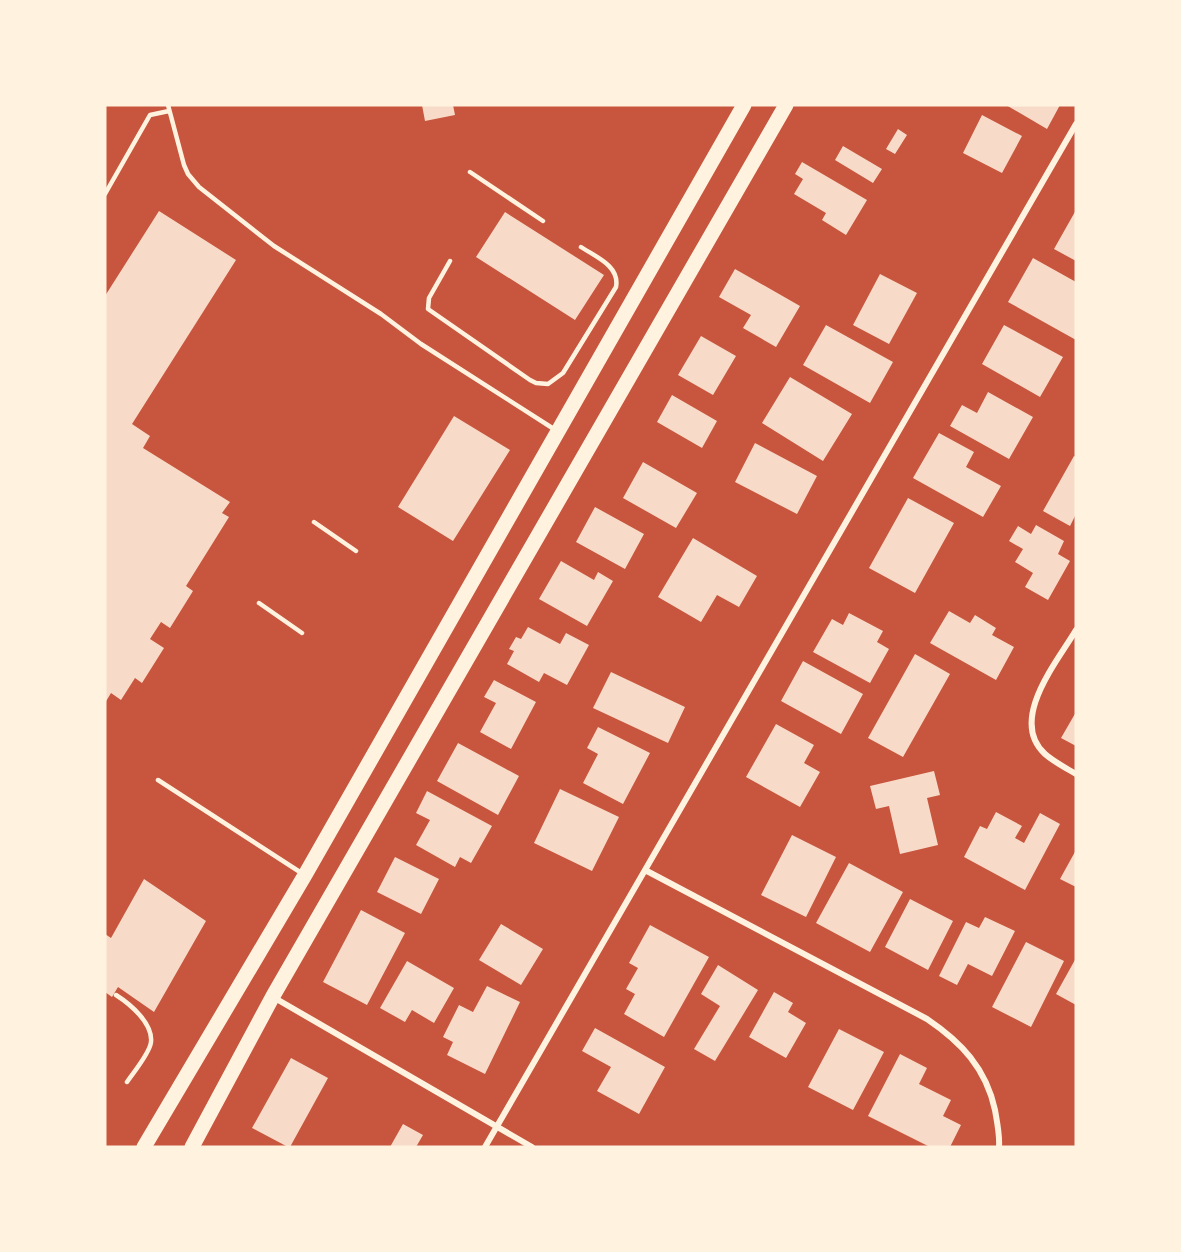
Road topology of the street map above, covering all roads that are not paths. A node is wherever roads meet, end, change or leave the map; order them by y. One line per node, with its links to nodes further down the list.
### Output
1 (744, 105): 10 (main road)
2 (786, 105): 21 (main road)
3 (169, 108): 6 (lane); 10 (lane)
4 (1076, 124): 18 (street)
5 (470, 172): 7 (lane)
6 (105, 194)
7 (543, 221)
8 (581, 247): 9 (lane)
9 (450, 261)
10 (558, 432): 19 (main road)
11 (314, 522): 12 (lane)
12 (356, 551)
13 (259, 603): 15 (lane)
14 (1076, 630): 16 (street)
15 (302, 633)
16 (1076, 774)
17 (158, 780): 19 (lane)
18 (645, 870): 23 (street); 28 (street)
19 (305, 875): 24 (main road)
20 (116, 995): 22 (lane)
21 (273, 996): 23 (street); 25 (main road)
22 (127, 1082)
23 (497, 1126): 26 (street); 27 (street)
24 (144, 1147)
25 (192, 1147)
26 (485, 1147)
27 (532, 1147)
28 (999, 1147)

